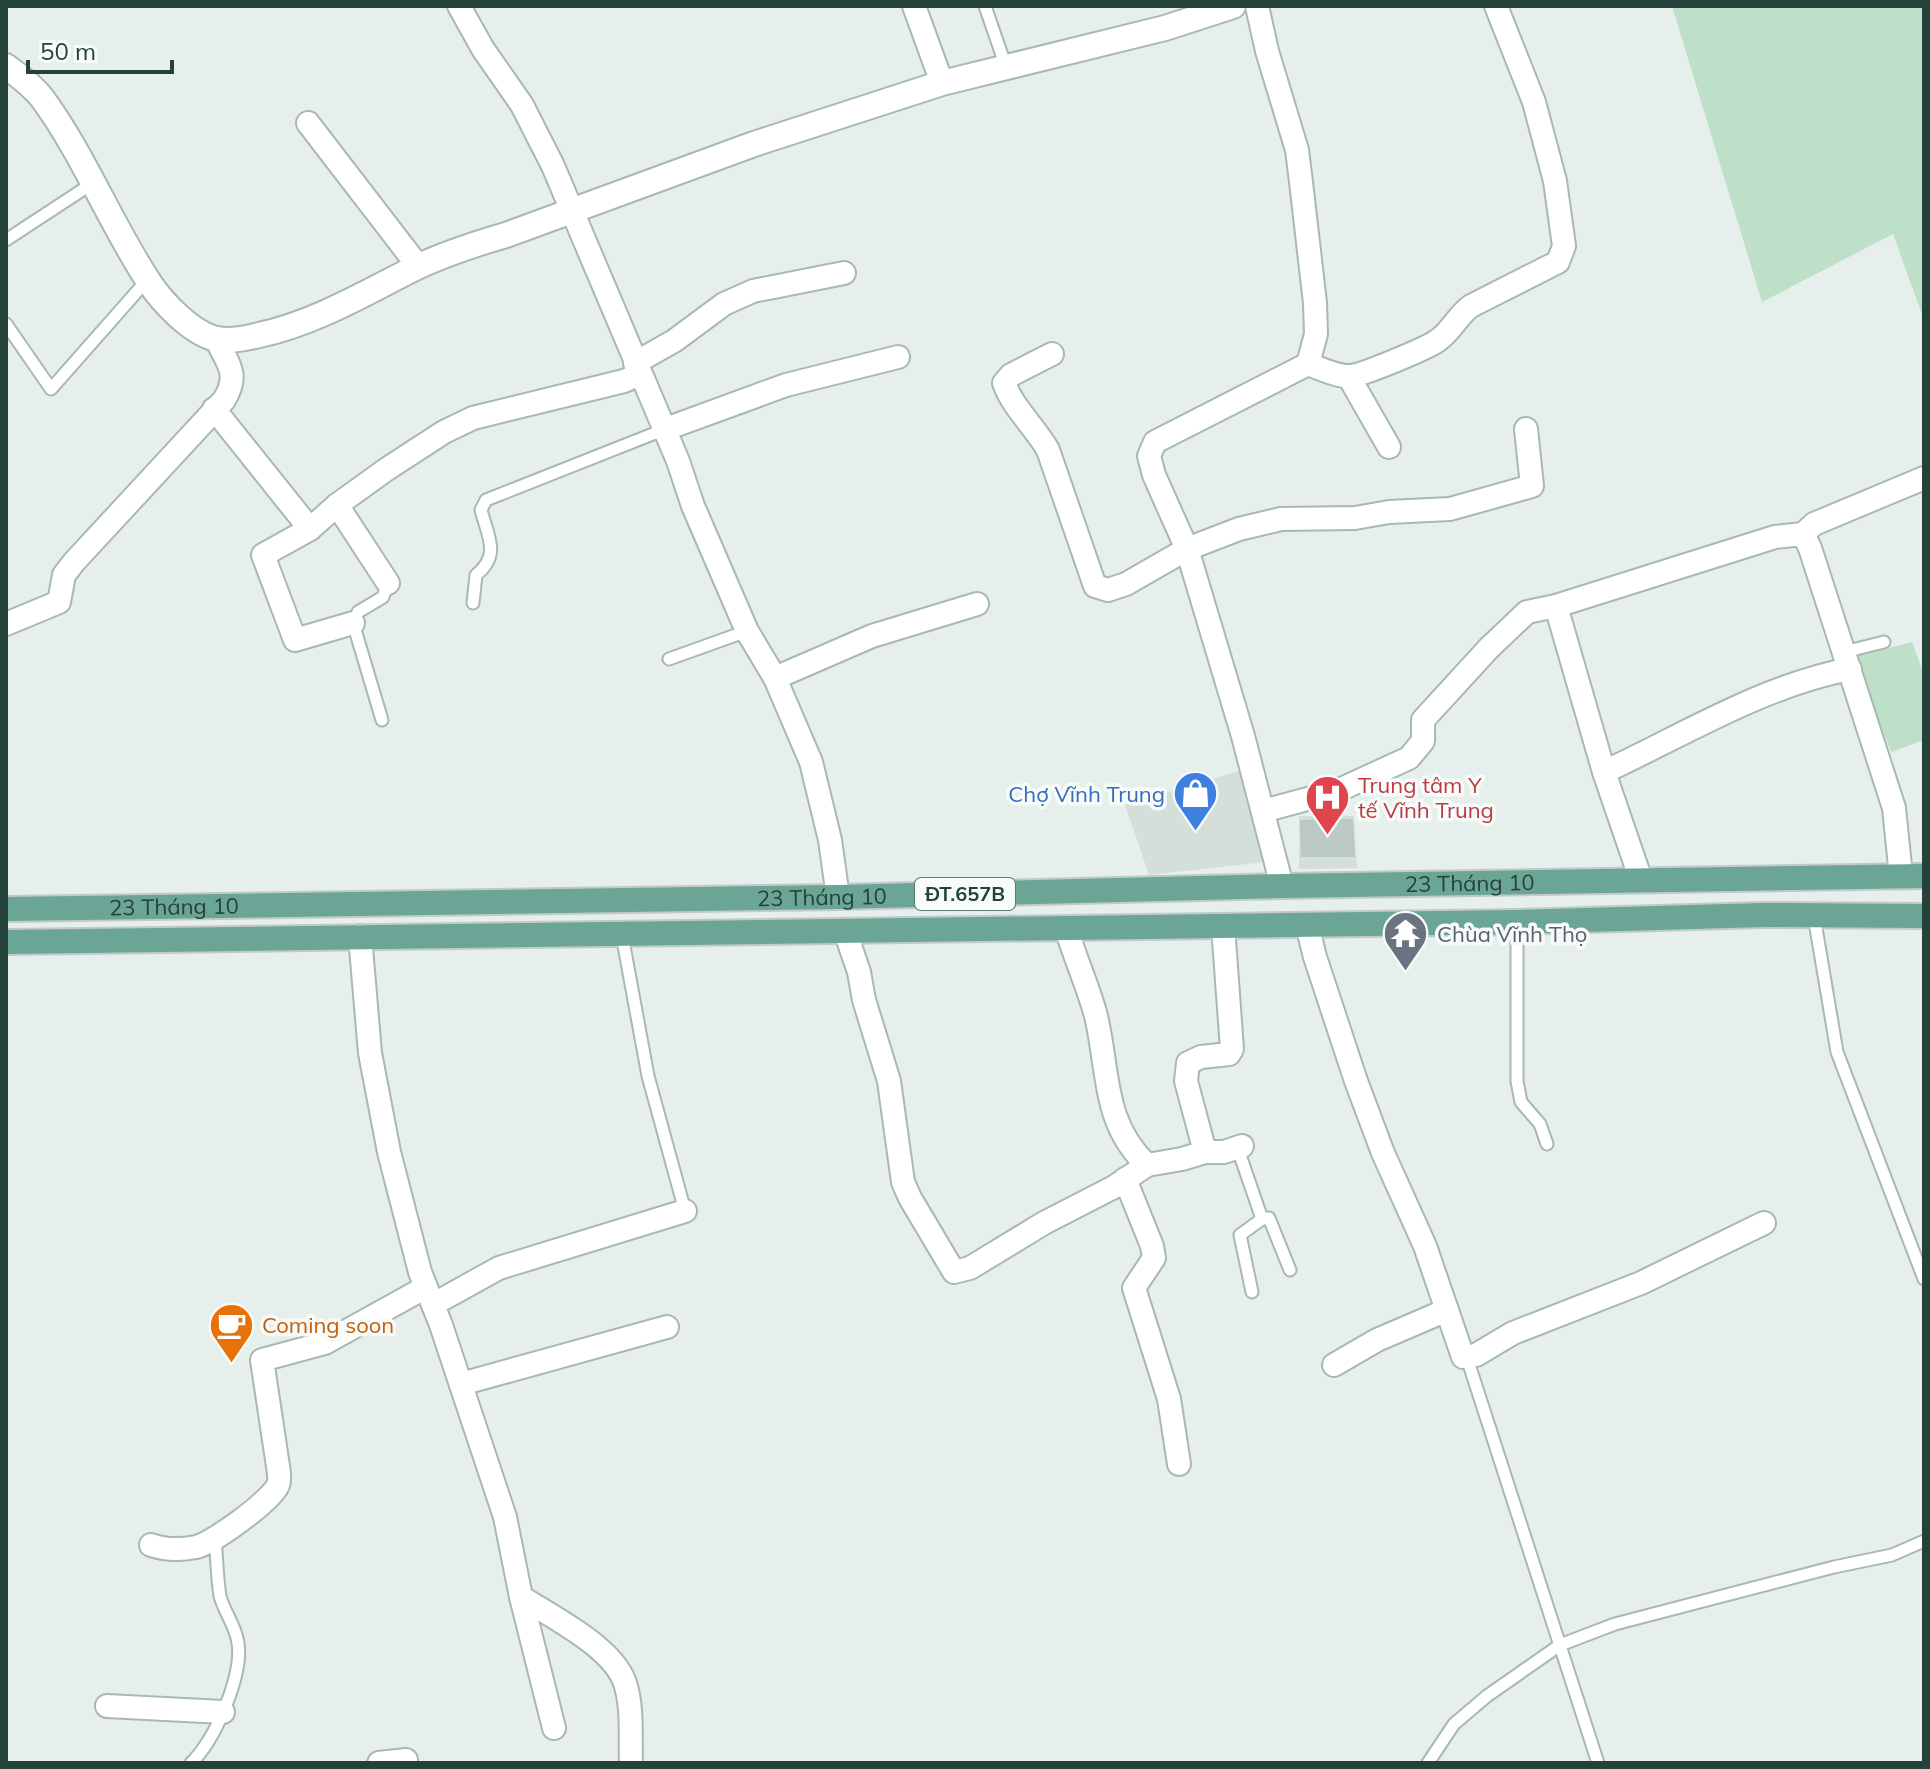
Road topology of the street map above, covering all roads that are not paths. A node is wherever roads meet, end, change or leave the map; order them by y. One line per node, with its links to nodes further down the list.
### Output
1 (459, 6): 12 (street)
2 (914, 6): 9 (street)
3 (985, 6): 8 (lane)
4 (1233, 6): 8 (street)
5 (1257, 6): 21 (street)
6 (1496, 6): 23 (street)
7 (6, 66): 11 (street)
8 (1007, 67): 9 (street)
9 (942, 83): 12 (street)
10 (308, 123): 14 (street)
11 (93, 183): 13 (lane); 16 (street)
12 (573, 210): 14 (street); 22 (street)
13 (6, 240)
14 (418, 266): 18 (street)
15 (844, 273): 22 (street)
16 (148, 279): 17 (lane); 18 (street)
17 (6, 324)
18 (216, 339): 24 (street)
19 (1052, 354): 32 (street)
20 (898, 357): 26 (street)
21 (1308, 364): 23 (street); 32 (street)
22 (638, 369): 26 (street); 29 (street)
23 (1349, 377): 27 (street)
24 (214, 409): 30 (street); 38 (street)
25 (1526, 429): 32 (street)
26 (663, 430): 34 (lane); 39 (street)
27 (1389, 447)
28 (1924, 478): 31 (street)
29 (337, 505): 30 (street); 33 (street)
30 (310, 529): 37 (street)
31 (1803, 534): 36 (street); 42 (street)
32 (1187, 549): 46 (street)
33 (388, 583): 37 (lane)
34 (473, 603)
35 (977, 604): 43 (street)
36 (1556, 606): 45 (street); 46 (street)
37 (353, 623): 44 (lane)
38 (6, 624)
39 (747, 631): 41 (lane); 43 (street)
40 (1884, 642): 42 (lane)
41 (669, 659)
42 (1847, 661): 45 (street); 47 (street)
43 (775, 678): 51 (street)
44 (382, 720)
45 (1604, 772): 48 (street)
46 (1263, 811): 50 (street)
47 (1912, 876): 48 (main road, 23 Tháng 10 / ĐT.657B)
48 (1641, 880): 49 (main road, 23 Tháng 10 / ĐT.657B)
49 (1576, 881): 50 (main road, 23 Tháng 10 / ĐT.657B); 55 (main road)
50 (1282, 886): 51 (main road, 23 Tháng 10 / ĐT.657B)
51 (838, 897): 52 (main road, 23 Tháng 10 / ĐT.657B); 60 (main road)
52 (6, 909)
53 (1814, 915): 54 (main road, 23 Tháng 10 / ĐT.657B); 55 (main road, 23 Tháng 10 / ĐT.657B); 73 (lane)
54 (1924, 916)
55 (1576, 920): 56 (main road, 23 Tháng 10 / ĐT.657B)
56 (1517, 922): 57 (main road, 23 Tháng 10 / ĐT.657B); 64 (lane)
57 (1307, 925): 58 (main road, 23 Tháng 10 / ĐT.657B); 76 (street)
58 (1223, 926): 59 (main road, 23 Tháng 10 / ĐT.657B); 66 (street)
59 (1066, 928): 60 (main road, 23 Tháng 10 / ĐT.657B); 67 (street)
60 (845, 931): 61 (main road, 23 Tháng 10 / ĐT.657B); 68 (street)
61 (622, 935): 62 (main road, 23 Tháng 10 / ĐT.657B); 69 (lane)
62 (360, 936): 63 (main road, 23 Tháng 10 / ĐT.657B); 75 (street)
63 (6, 942)
64 (1547, 1144)
65 (1242, 1146): 66 (street); 70 (lane)
66 (1205, 1152): 67 (street)
67 (1147, 1165): 68 (street)
68 (1125, 1179): 81 (street)
69 (685, 1211): 75 (street)
70 (1262, 1219): 72 (lane); 74 (lane)
71 (1764, 1223): 78 (street)
72 (1290, 1270)
73 (1924, 1279)
74 (1252, 1292)
75 (430, 1296): 80 (street); 82 (street)
76 (1447, 1310): 78 (street); 79 (street)
77 (667, 1327): 80 (street)
78 (1467, 1358): 86 (lane)
79 (1334, 1365)
80 (461, 1384): 85 (street)
81 (1179, 1464)
82 (215, 1539): 84 (street); 88 (lane)
83 (1924, 1541): 86 (lane)
84 (151, 1545)
85 (521, 1597): 89 (street); 93 (street)
86 (1560, 1645): 94 (lane); 95 (lane)
87 (107, 1706): 88 (street)
88 (223, 1712): 90 (lane)
89 (554, 1728)
90 (191, 1763)
91 (379, 1763): 92 (street)
92 (406, 1763)
93 (631, 1763)
94 (1428, 1763)
95 (1598, 1763)

